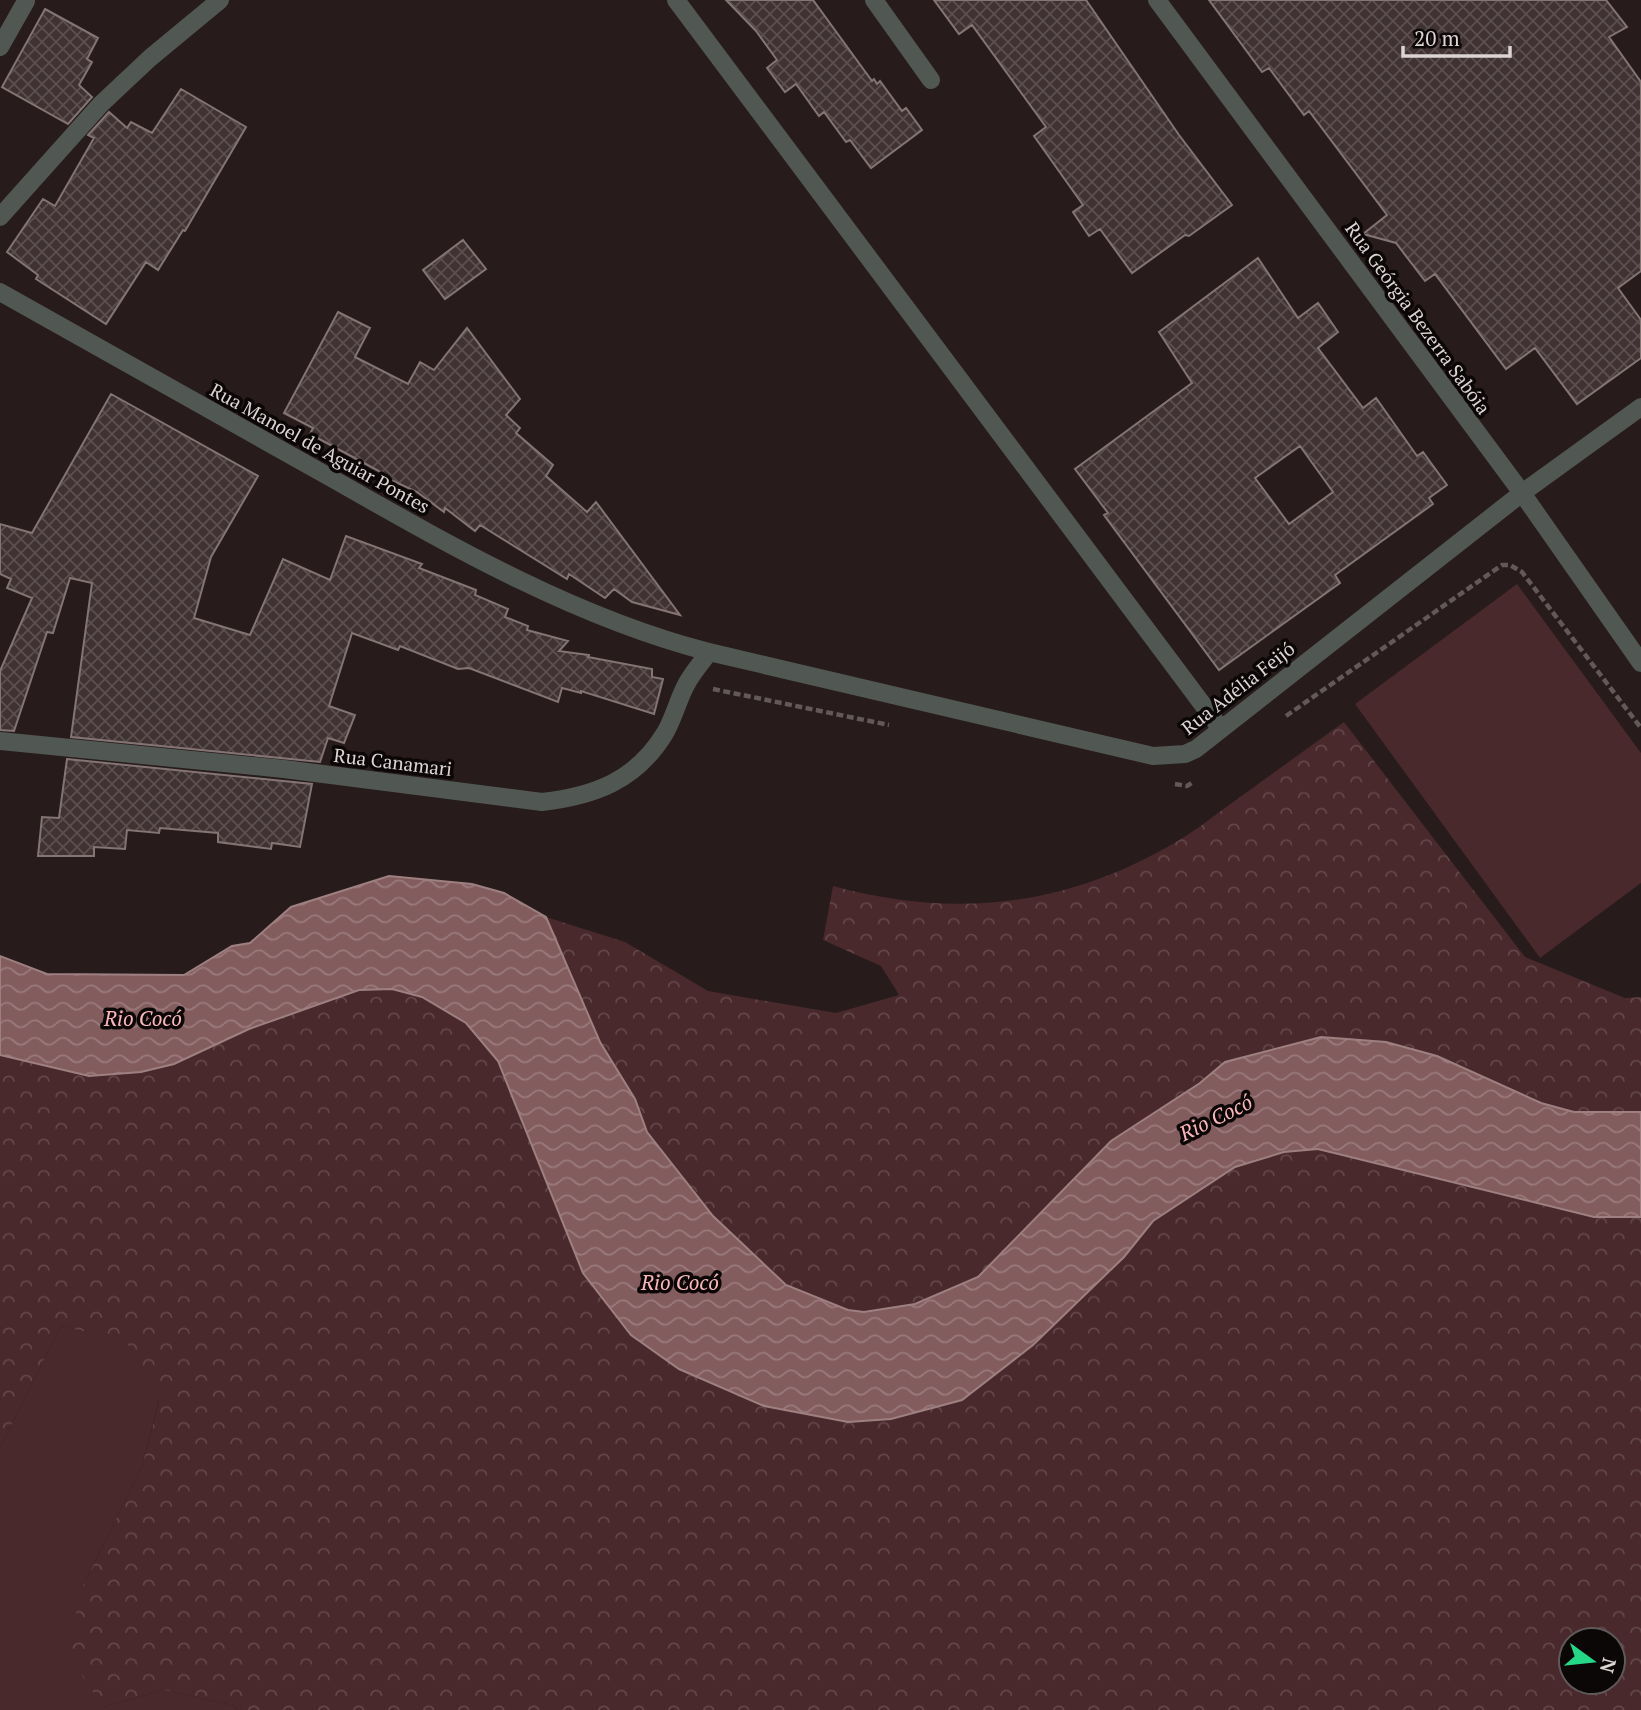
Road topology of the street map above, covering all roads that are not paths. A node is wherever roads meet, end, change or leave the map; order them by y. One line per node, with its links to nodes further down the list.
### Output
1 (25, 0): 6 (street)
2 (220, 0): 8 (street)
3 (676, 0): 15 (street)
4 (874, 0): 7 (street)
5 (1157, 0): 11 (street, Rua Geórgia Bezerra Sabóia)
6 (0, 47)
7 (930, 80)
8 (0, 217)
9 (0, 292): 12 (street, Rua Manoel de Aguiar Pontes)
10 (1641, 407): 11 (street, Rua Adélia Feijó)
11 (1522, 493): 14 (street, Rua Geórgia Bezerra Sabóia); 15 (street, Rua Adélia Feijó)
12 (626, 626): 13 (street, Rua Adélia Feijó)
13 (709, 652): 15 (street, Rua Adélia Feijó); 16 (street, Rua Canamari)
14 (1641, 663)
15 (1221, 729)
16 (0, 741)

